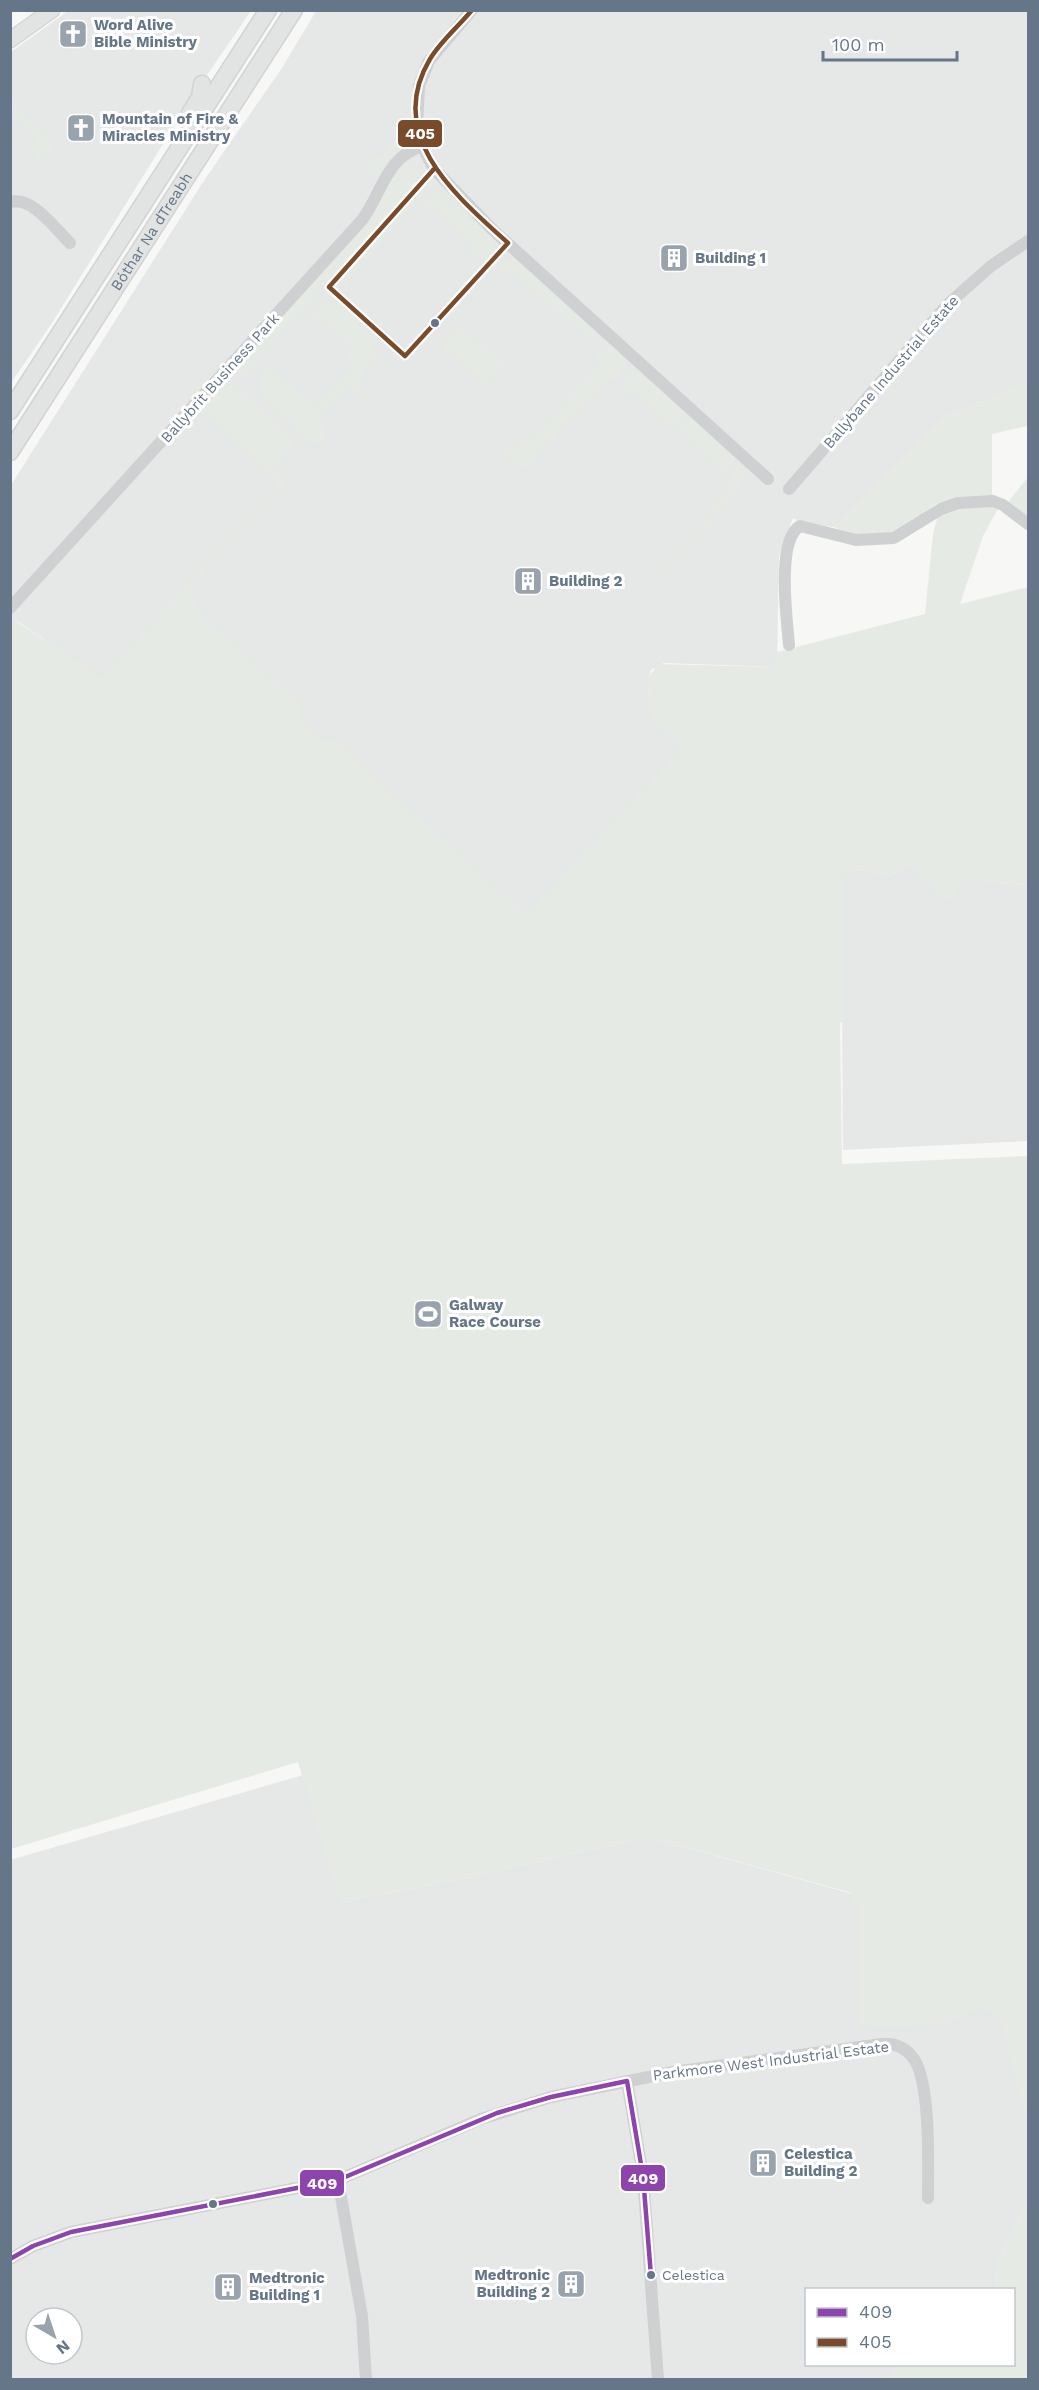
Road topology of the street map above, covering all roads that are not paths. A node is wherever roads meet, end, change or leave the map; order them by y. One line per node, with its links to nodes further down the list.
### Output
1 (52, 10): 5 (main road)
2 (268, 10): 11 (highway, Bóthar Na dTreabh)
3 (294, 10): 13 (highway, Bóthar Na dTreabh)
4 (472, 10): 7 (street)
5 (10, 40)
6 (202, 84): 11 (highway)
7 (422, 146): 14 (street); 17 (street, Ballybrit Business Park)
8 (10, 202): 10 (street)
9 (1029, 241): 15 (street, Ballybane Industrial Estate)
10 (69, 243)
11 (106, 262): 12 (highway, Bóthar Na dTreabh)
12 (10, 411)
13 (10, 452)
14 (768, 479)
15 (789, 489)
16 (1029, 524): 18 (street)
17 (10, 608)
18 (789, 645)
19 (627, 2081): 20 (street, Parkmore West Industrial Estate); 21 (street, Parkmore West Industrial Estate); 24 (street)
20 (338, 2180): 22 (street, Parkmore West Industrial Estate); 23 (street)
21 (928, 2198)
22 (10, 2259)
23 (366, 2379)
24 (658, 2379)

